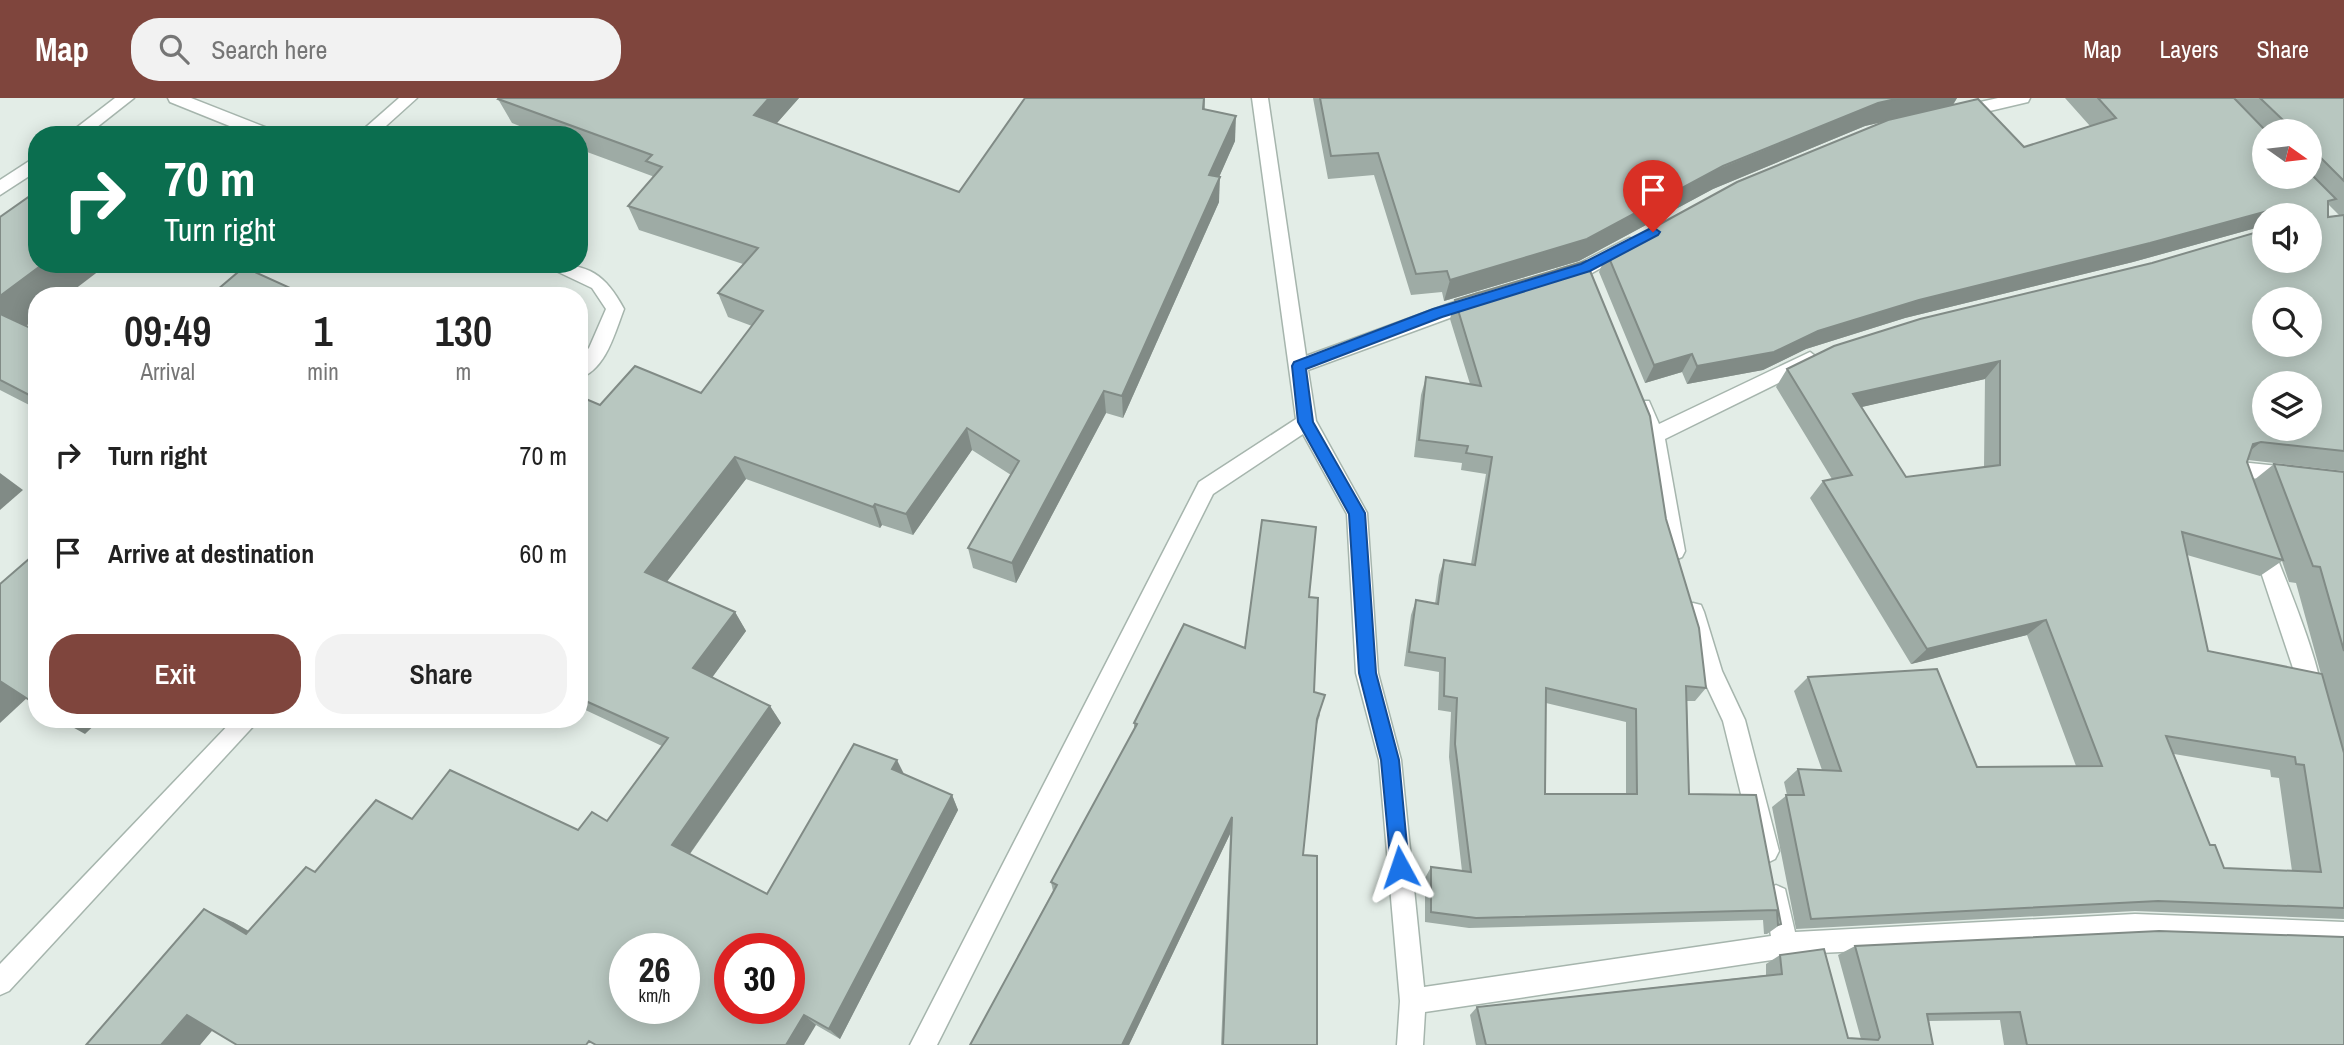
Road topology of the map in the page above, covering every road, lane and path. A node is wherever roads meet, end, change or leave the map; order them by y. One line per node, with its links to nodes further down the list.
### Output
1 (126, 98): 7 (street)
2 (176, 98): 8 (street)
3 (409, 98): 9 (street)
4 (1260, 98): 20 (street)
5 (2022, 98): 6 (street)
6 (1947, 115)
7 (87, 126)
8 (246, 126)
9 (376, 126)
10 (28, 169): 11 (street)
11 (0, 189)
12 (1647, 235): 13 (street)
13 (1586, 268): 15 (street); 16 (street)
14 (577, 273): 19 (street)
15 (1549, 279)
16 (1596, 293)
17 (1499, 294): 20 (street)
18 (1827, 353): 23 (street)
19 (588, 362)
20 (1299, 366): 22 (street)
21 (1633, 383): 23 (street)
22 (1306, 422): 34 (street); 35 (street)
23 (1654, 435): 25 (street)
24 (2344, 481): 27 (street)
25 (1680, 569)
26 (1687, 592): 31 (street)
27 (2319, 719)
28 (240, 728): 33 (street)
29 (2344, 934): 30 (street)
30 (1819, 941): 31 (street); 32 (street)
31 (1785, 948): 34 (street)
32 (1826, 967)
33 (0, 982)
34 (1413, 1001): 36 (street)
35 (923, 1045)
36 (1410, 1045)

